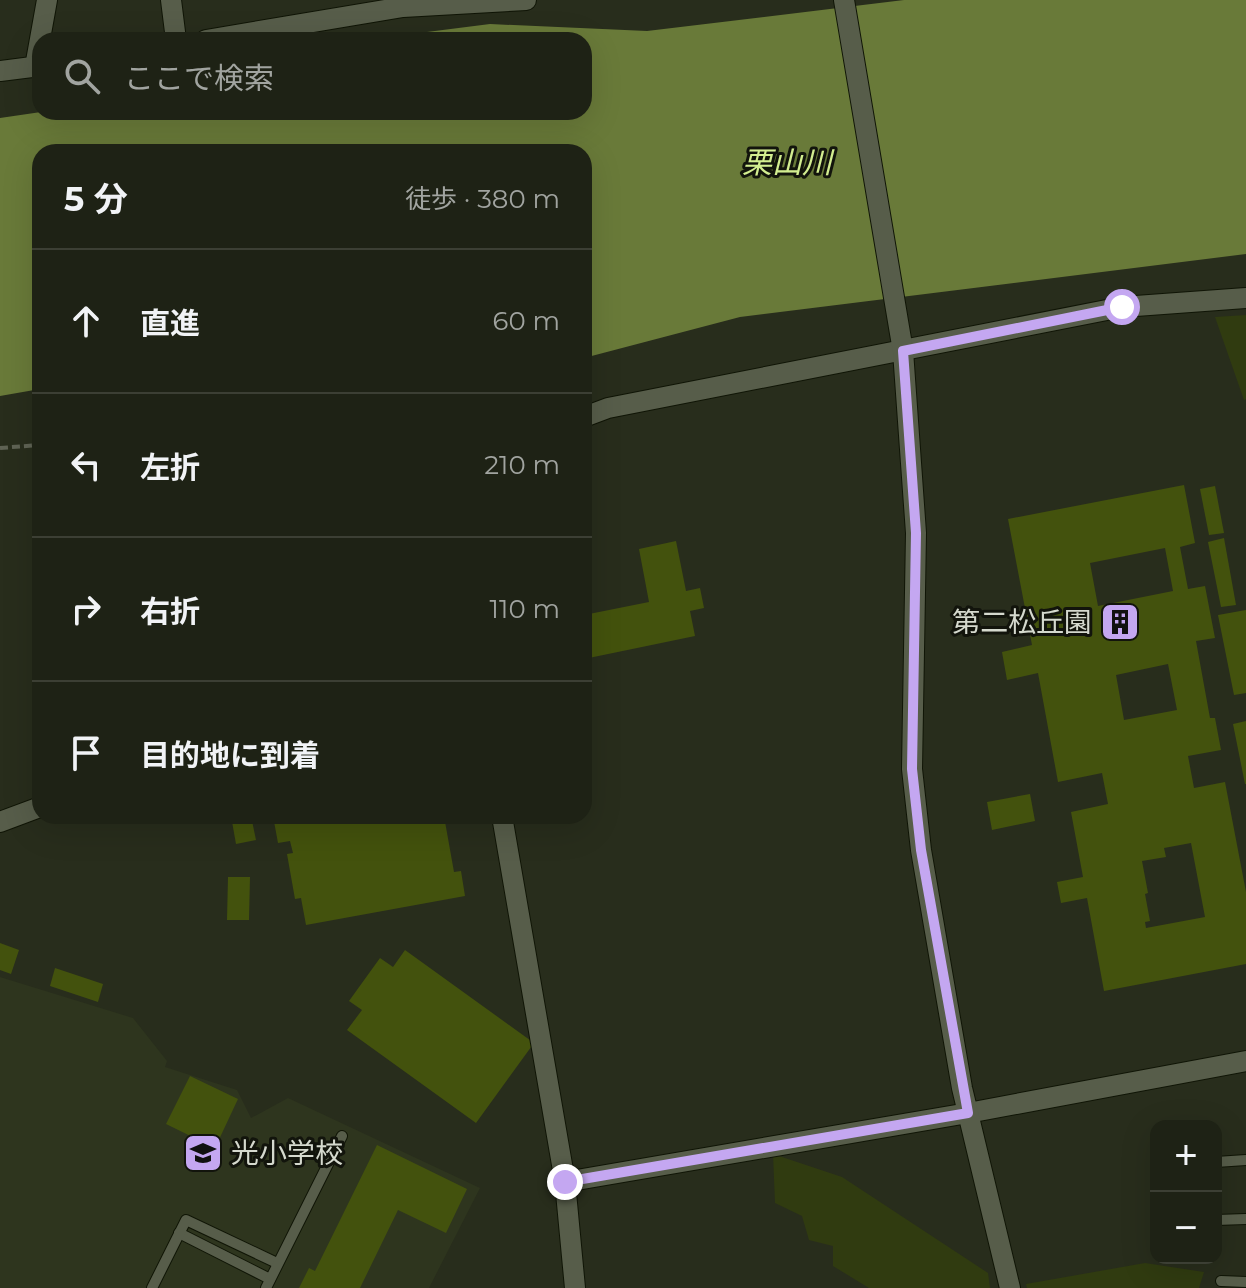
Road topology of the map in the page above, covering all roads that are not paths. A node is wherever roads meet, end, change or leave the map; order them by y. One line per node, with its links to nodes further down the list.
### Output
1 (47, 0): 5 (street)
2 (171, 0): 6 (street)
3 (526, 0): 7 (street)
4 (844, 0): 11 (street)
5 (42, 32)
6 (175, 32)
7 (254, 32)
8 (32, 67): 9 (street)
9 (0, 71)
10 (1246, 298): 11 (street)
11 (903, 351): 12 (street); 17 (street)
12 (592, 414)
13 (32, 810): 14 (street)
14 (0, 822)
15 (503, 824): 21 (street)
16 (1246, 1061): 17 (street)
17 (968, 1113): 21 (street); 33 (street)
18 (342, 1136): 27 (lane)
19 (1246, 1160): 20 (lane)
20 (1222, 1162)
21 (565, 1182): 32 (street)
22 (1246, 1219): 23 (lane)
23 (1222, 1220)
24 (179, 1233): 25 (lane); 26 (lane); 31 (lane)
25 (236, 1243): 26 (lane); 27 (lane)
26 (228, 1257): 30 (lane)
27 (277, 1263): 30 (lane)
28 (1221, 1281): 29 (lane)
29 (1246, 1282)
30 (268, 1283)
31 (152, 1288)
32 (575, 1288)
33 (1010, 1288)

